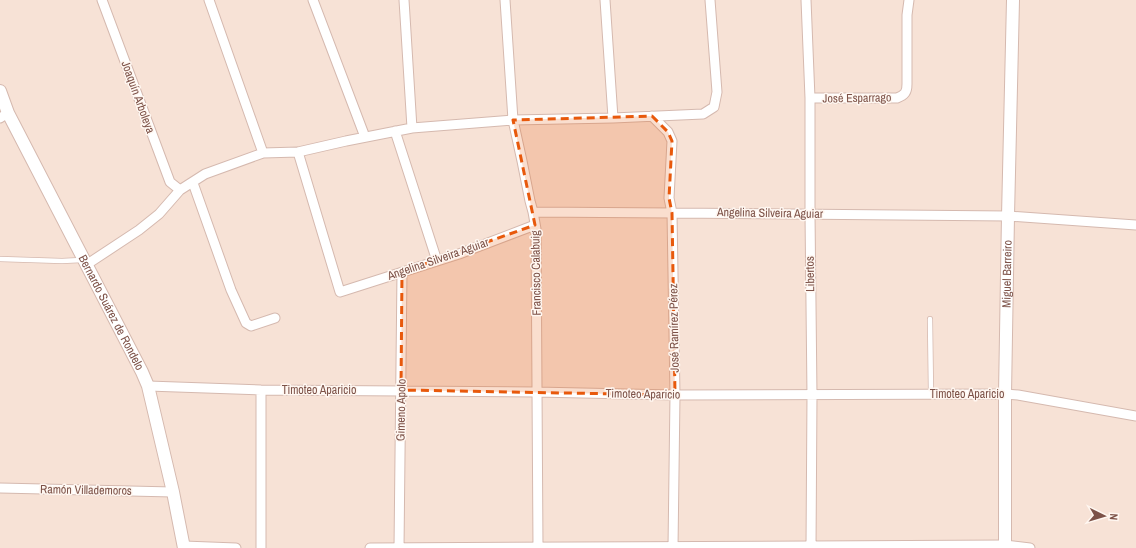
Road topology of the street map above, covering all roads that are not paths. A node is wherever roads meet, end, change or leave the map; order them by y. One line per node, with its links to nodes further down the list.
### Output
1 (102, 0): 23 (street, Joaquín Arboleya)
2 (209, 0): 21 (street)
3 (313, 0): 19 (street)
4 (404, 0): 17 (street)
5 (505, 0): 16 (street, Francisco Calabuig)
6 (605, 0): 15 (street)
7 (710, 0): 14 (street)
8 (806, 0): 12 (street, Libertos)
9 (909, 0): 12 (street, José Esparrago)
10 (1013, 0): 27 (street, Miguel Barreiro)
11 (0, 91): 13 (street, Bernardo Suárez de Rondelo)
12 (810, 98): 26 (street, Libertos)
13 (4, 115): 32 (street, Bernardo Suárez de Rondelo)
14 (652, 116): 15 (street); 25 (street, José Ramírez Pérez)
15 (612, 118): 16 (street)
16 (513, 120): 17 (street); 24 (street, Francisco Calabuig)
17 (412, 128): 18 (street)
18 (395, 131): 19 (street); 31 (street)
19 (365, 137): 20 (street)
20 (298, 152): 21 (street); 33 (street, Angelina Silveira Aguiar)
21 (263, 153): 22 (street)
22 (193, 183): 23 (street); 34 (street)
23 (180, 190): 32 (street)
24 (533, 212): 25 (street, Angelina Silveira Aguiar); 28 (street, Francisco Calabuig)
25 (672, 212): 26 (street, Angelina Silveira Aguiar); 42 (street, José Ramírez Pérez)
26 (810, 214): 27 (street, Angelina Silveira Aguiar); 43 (street, Libertos)
27 (1008, 216): 29 (street, Angelina Silveira Aguiar); 41 (street, Miguel Barreiro)
28 (535, 225): 31 (street, Angelina Silveira Aguiar); 39 (street, Francisco Calabuig)
29 (1136, 225)
30 (0, 259): 32 (lane)
31 (437, 261): 33 (street, Angelina Silveira Aguiar)
32 (85, 262): 36 (street, Bernardo Suárez de Rondelo)
33 (402, 272): 38 (street, Gimeno Apolo)
34 (275, 318)
35 (930, 319): 40 (lane)
36 (148, 386): 37 (street, Timoteo Aparicio); 46 (street, Bernardo Suárez de Rondelo)
37 (261, 390): 38 (street, Timoteo Aparicio); 52 (street)
38 (401, 390): 39 (street, Timoteo Aparicio); 54 (street, Gimeno Apolo)
39 (536, 392): 42 (street, Timoteo Aparicio); 55 (street, Francisco Calabuig)
40 (931, 394): 41 (street, Timoteo Aparicio); 43 (street, Timoteo Aparicio)
41 (1005, 394): 44 (street, Timoteo Aparicio); 47 (street, Miguel Barreiro)
42 (675, 395): 43 (street, Timoteo Aparicio); 49 (street, José Ramírez Pérez)
43 (812, 395): 50 (street, Libertos)
44 (1136, 416)
45 (0, 488): 46 (street, Ramón Villademoros)
46 (173, 492): 48 (street, Bernardo Suárez de Rondelo)
47 (1005, 546): 50 (street); 56 (street)
48 (184, 547): 51 (street)
49 (673, 547): 50 (street); 55 (street)
50 (811, 547)
51 (236, 548)
52 (261, 548)
53 (370, 548): 54 (street)
54 (399, 548): 55 (street)
55 (538, 548)
56 (1030, 548)

